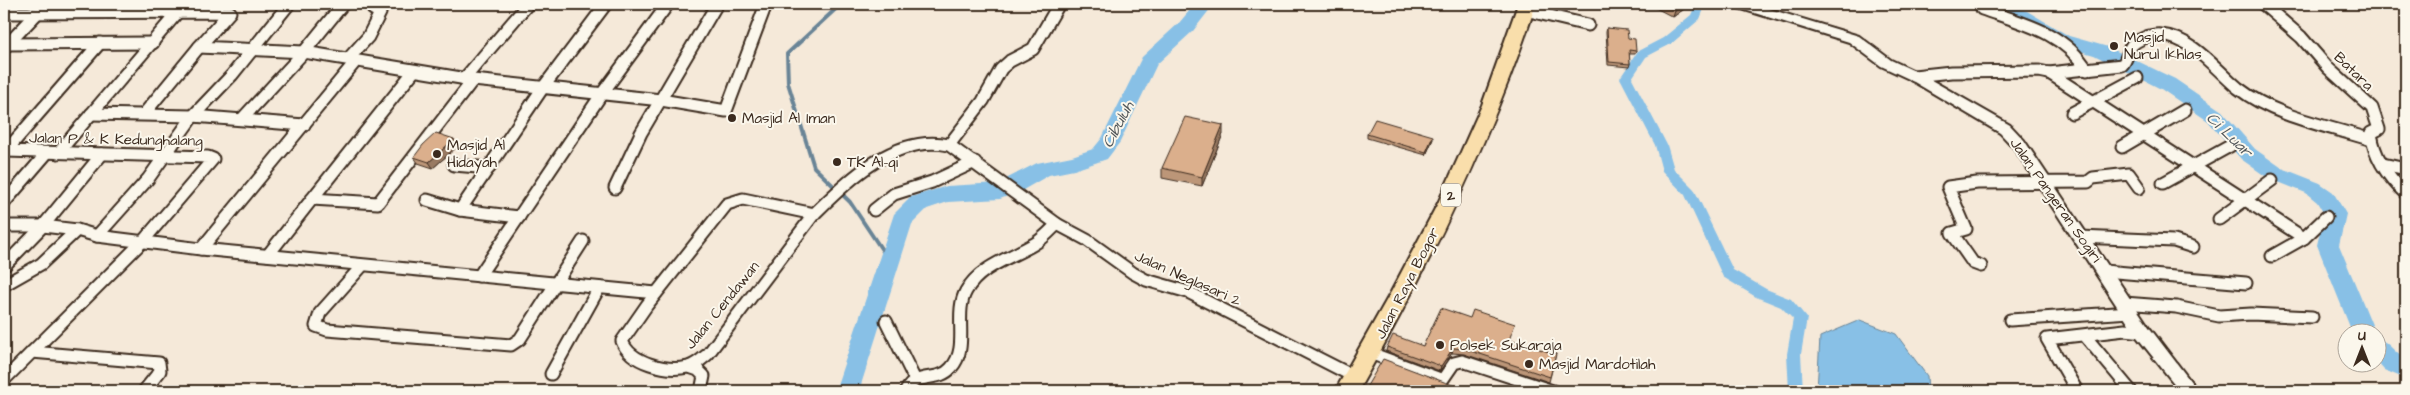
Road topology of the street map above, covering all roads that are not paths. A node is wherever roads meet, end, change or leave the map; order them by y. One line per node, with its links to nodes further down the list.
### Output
1 (46, 4): 19 (street)
2 (237, 4): 17 (street)
3 (288, 4): 25 (street)
4 (343, 4): 26 (street)
5 (377, 4): 27 (street)
6 (528, 4): 33 (street)
7 (606, 4): 34 (street)
8 (668, 4): 35 (street)
9 (717, 4): 36 (street)
10 (1059, 4): 47 (street)
11 (1740, 4): 31 (street, Jalan Pangeran Sogiri)
12 (2263, 4): 46 (street, Batara)
13 (765, 7): 36 (street)
14 (1526, 7): 20 (street); 106 (highway, Jalan Raya Bogor / 2)
15 (1982, 9): 29 (street)
16 (178, 12): 17 (street); 19 (street); 21 (street)
17 (230, 12): 24 (street)
18 (4, 13): 19 (street)
19 (38, 13): 23 (street)
20 (1588, 25)
21 (153, 43): 22 (street); 40 (street)
22 (100, 44): 23 (street); 50 (street, Jalan P & K Kedunghalang)
23 (6, 46)
24 (199, 47): 25 (street); 41 (street)
25 (250, 49): 26 (street); 42 (street)
26 (304, 52): 27 (street); 43 (street)
27 (353, 60): 28 (street); 44 (street)
28 (414, 70): 33 (street); 66 (street)
29 (2087, 70): 30 (street); 46 (street)
30 (2049, 73): 31 (street); 37 (street)
31 (1914, 76): 61 (street, Jalan Pangeran Sogiri)
32 (2137, 78): 37 (street)
33 (469, 80): 34 (street); 66 (street)
34 (542, 89): 35 (street); 57 (street)
35 (601, 95): 36 (street); 73 (street)
36 (661, 100): 62 (street)
37 (2094, 102): 39 (street); 45 (street)
38 (2185, 110): 45 (street)
39 (2072, 113)
40 (91, 114): 41 (street); 50 (street)
41 (144, 114): 42 (street)
42 (193, 116): 43 (street); 52 (street)
43 (242, 119): 44 (street)
44 (304, 125): 86 (street)
45 (2142, 135): 49 (street); 56 (street)
46 (2372, 140): 55 (street)
47 (949, 145): 53 (street, Jalan Cendawan); 72 (street, Jalan Cendawan)
48 (2230, 146): 56 (street)
49 (2122, 147)
50 (52, 153): 51 (street, Jalan P & K Kedunghalang); 69 (street)
51 (102, 154): 52 (street, Jalan P & K Kedunghalang); 78 (street)
52 (165, 154): 80 (street); 83 (street, Jalan P & K Kedunghalang)
53 (975, 162): 64 (street, Jalan Cendawan); 71 (street)
54 (454, 164): 57 (street)
55 (2383, 164): 58 (street); 65 (street)
56 (2193, 167): 60 (street); 68 (street)
57 (489, 168): 70 (street)
58 (2406, 169)
59 (2272, 180): 68 (street)
60 (2163, 182)
61 (2044, 183): 63 (street); 81 (street, Jalan Pangeran Sogiri); 91 (street)
62 (615, 188)
63 (2139, 188)
64 (1018, 194): 76 (street, Jalan Neglasari 2)
65 (2406, 194)
66 (312, 199): 87 (street)
67 (427, 200): 70 (street)
68 (2245, 202): 75 (street); 82 (street)
69 (4, 204)
70 (460, 210): 73 (street)
71 (874, 210)
72 (814, 214): 98 (street); 107 (street, Jalan Cendawan)
73 (519, 217): 93 (street)
74 (2326, 217): 82 (street)
75 (2219, 219)
76 (1057, 224): 110 (street); 111 (street, Jalan Neglasari 2)
77 (4, 226): 78 (street)
78 (43, 226): 79 (street); 89 (street)
79 (77, 230): 80 (street); 96 (street)
80 (97, 236): 83 (street)
81 (2080, 236): 85 (street); 92 (street, Jalan Pangeran Sogiri)
82 (2304, 238): 88 (street)
83 (144, 240): 86 (street); 105 (street, Jalan P & K Kedunghalang)
84 (583, 241): 94 (street)
85 (2193, 247)
86 (201, 249): 87 (street)
87 (268, 255): 90 (street)
88 (2272, 256)
89 (4, 266)
90 (362, 266): 93 (street); 94 (street)
91 (1981, 266)
92 (2104, 271): 95 (street); 99 (street, Jalan Pangeran Sogiri)
93 (479, 276): 94 (street)
94 (555, 283): 97 (street)
95 (2246, 284)
96 (4, 285)
97 (599, 288): 98 (street); 108 (street)
98 (656, 293): 107 (street, Jalan Cendawan)
99 (2127, 307): 100 (street); 101 (street); 103 (street, Jalan Pangeran Sogiri)
100 (2312, 317)
101 (2010, 320)
102 (886, 321): 110 (street)
103 (2143, 332): 104 (street); 118 (street, Jalan Pangeran Sogiri)
104 (2085, 336): 116 (street); 117 (street)
105 (32, 352): 109 (street, Jalan P & K Kedunghalang); 112 (street)
106 (1370, 353): 111 (highway, Jalan Raya Bogor / 2); 115 (street)
107 (689, 367): 113 (street)
108 (552, 374)
109 (4, 380)
110 (915, 380): 114 (street)
111 (1351, 384)
112 (144, 391)
113 (701, 391)
114 (906, 391)
115 (1553, 391)
116 (2077, 391)
117 (2130, 391)
118 (2190, 391)

